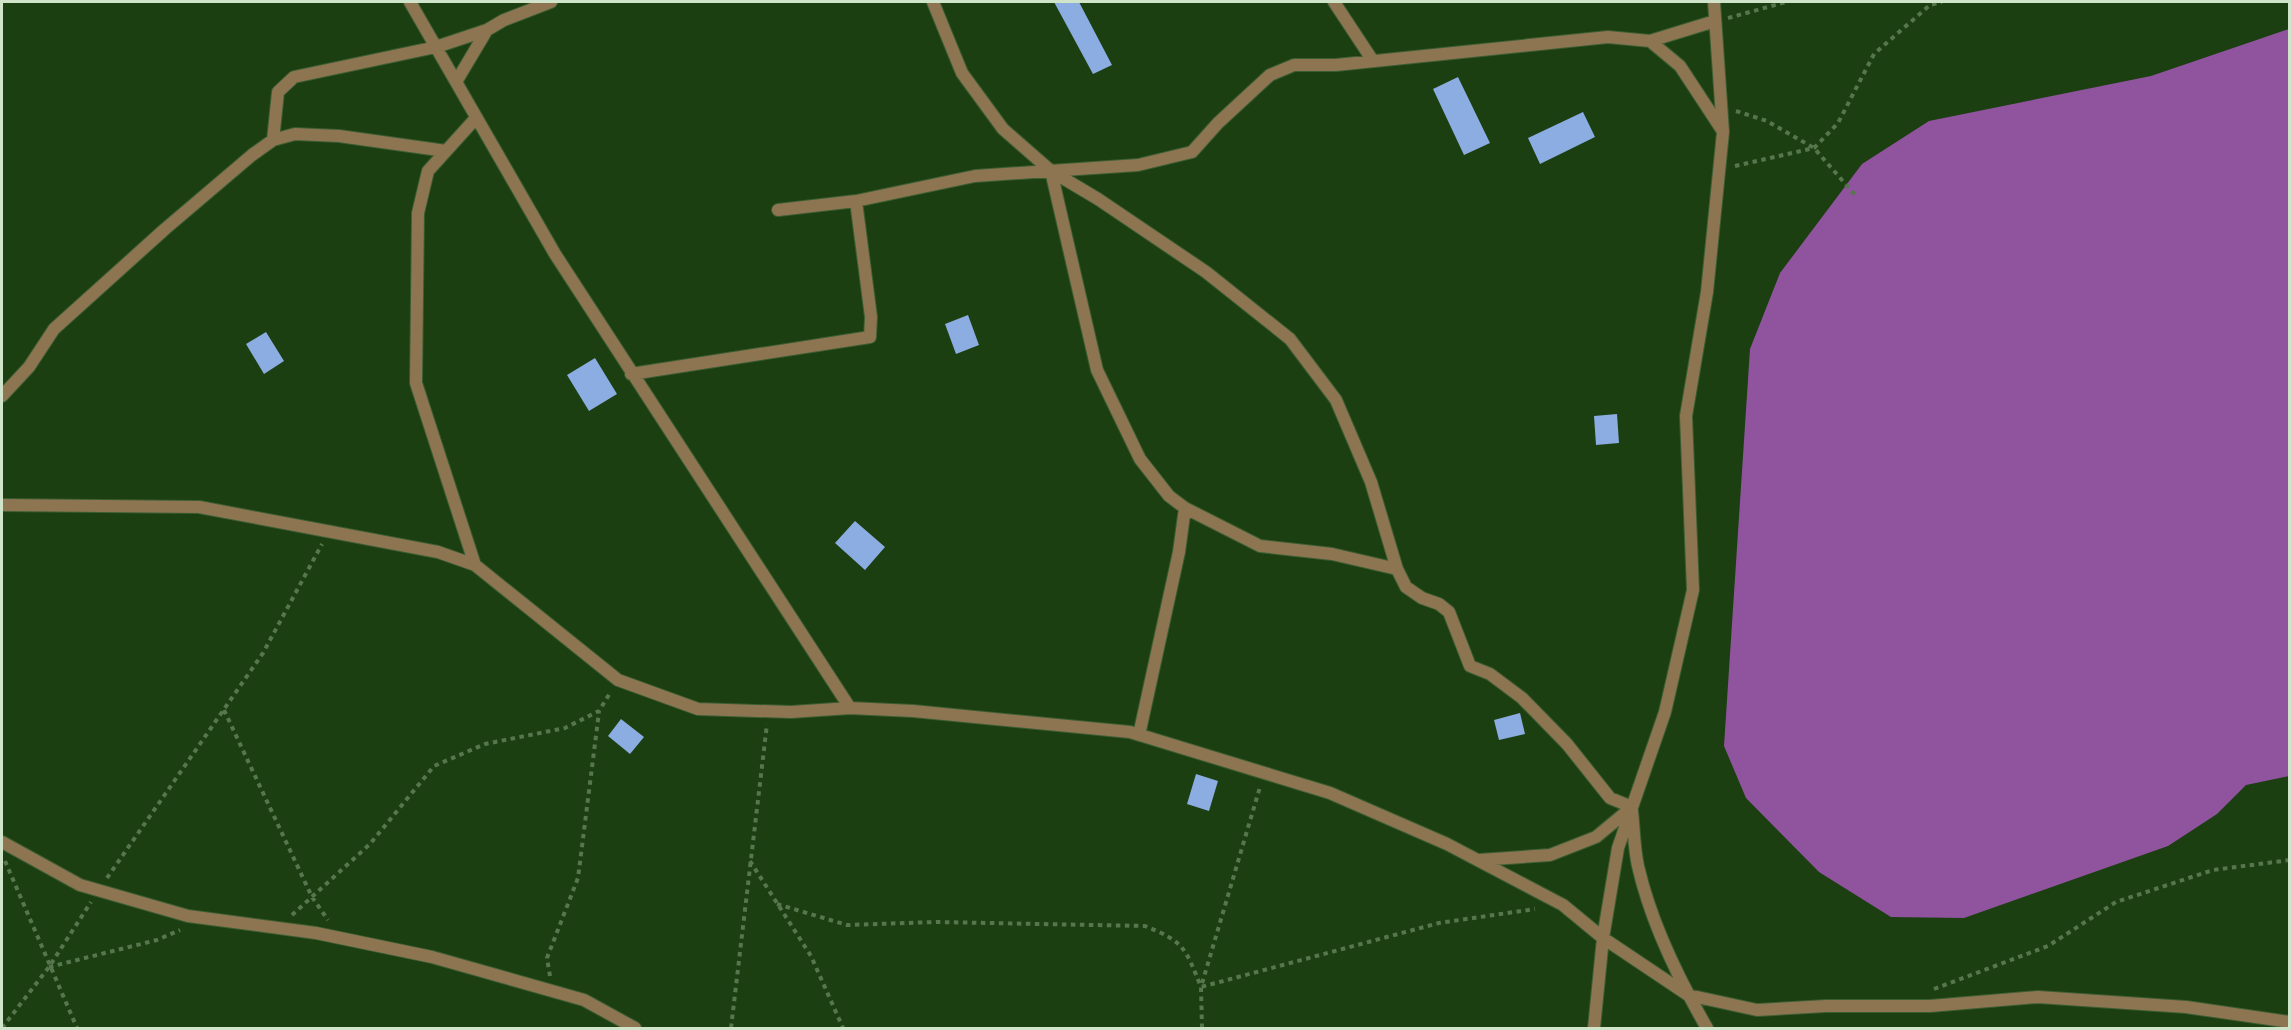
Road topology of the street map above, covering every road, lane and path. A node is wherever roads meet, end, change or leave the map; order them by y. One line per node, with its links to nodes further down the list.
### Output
1 (410, 2): 11 (street)
2 (551, 2): 9 (street)
3 (933, 2): 21 (street)
4 (1335, 2): 12 (street)
5 (1714, 2): 8 (street)
6 (1786, 2): 8 (path)
7 (1942, 2): 18 (path)
8 (1715, 21): 10 (street); 14 (street)
9 (487, 30): 11 (street); 13 (street)
10 (1650, 42): 12 (street); 16 (street)
11 (436, 47): 13 (street); 17 (street)
12 (1373, 61): 21 (street)
13 (456, 82): 15 (street)
14 (1721, 107): 16 (street); 18 (path)
15 (476, 118): 19 (street); 25 (street)
16 (1723, 132): 20 (street)
17 (273, 141): 19 (street); 26 (street)
18 (1814, 148): 20 (path); 22 (path)
19 (446, 151): 30 (street)
20 (1719, 170): 39 (street)
21 (1051, 171): 23 (street); 28 (street); 31 (street)
22 (1855, 195)
23 (856, 201): 24 (street); 25 (street)
24 (778, 210)
25 (631, 374): 33 (street)
26 (2, 396)
27 (2, 505): 29 (street)
28 (1185, 508): 31 (street); 37 (street)
29 (330, 530): 30 (street); 34 (path)
30 (475, 565): 32 (street)
31 (1397, 569): 39 (street)
32 (618, 680): 35 (path); 36 (street)
33 (850, 708): 36 (street); 37 (street)
34 (224, 709): 45 (path); 46 (path)
35 (599, 711): 46 (path); 56 (path)
36 (769, 711): 44 (path)
37 (1139, 735): 38 (street)
38 (1265, 772): 42 (street); 54 (path)
39 (1632, 807): 42 (street); 52 (street); 57 (street)
40 (2, 842): 45 (street)
41 (2, 852): 53 (path)
42 (1478, 860): 48 (street)
43 (2289, 860): 55 (path)
44 (750, 861): 47 (path); 62 (path)
45 (99, 890): 49 (street); 53 (path)
46 (312, 897): 50 (path); 51 (path)
47 (777, 904): 54 (path); 63 (path)
48 (1563, 905): 52 (street); 54 (path)
49 (205, 918): 50 (street); 53 (path)
50 (278, 928): 51 (street)
51 (341, 938): 56 (street)
52 (1603, 938): 57 (street); 65 (street)
53 (49, 968): 59 (path); 60 (path)
54 (1201, 987): 64 (path)
55 (1931, 990)
56 (551, 991): 61 (street)
57 (1688, 995): 58 (street); 66 (street)
58 (2289, 1022)
59 (2, 1028)
60 (77, 1029)
61 (635, 1029)
62 (731, 1029)
63 (843, 1029)
64 (1202, 1029)
65 (1594, 1029)
66 (1707, 1029)

